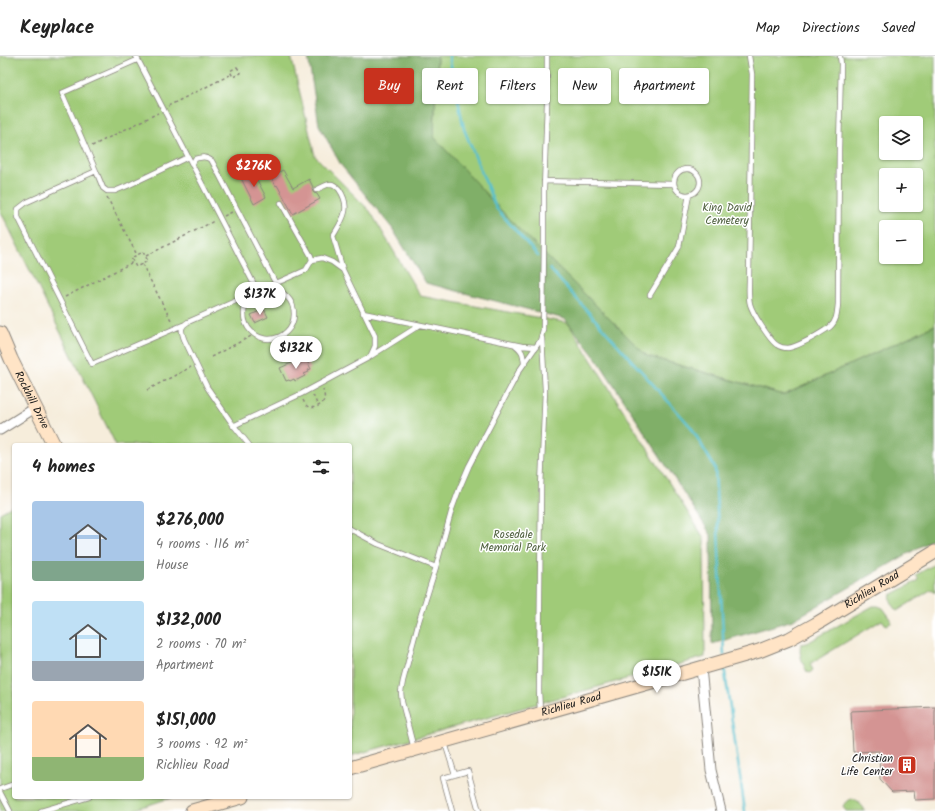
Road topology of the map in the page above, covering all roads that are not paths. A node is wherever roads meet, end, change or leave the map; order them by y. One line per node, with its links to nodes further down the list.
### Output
1 (547, 56): 8 (lane)
2 (750, 56): 3 (lane)
3 (840, 56)
4 (136, 58): 5 (lane); 7 (lane)
5 (188, 157): 6 (lane); 7 (lane)
6 (192, 165): 15 (lane); 16 (lane)
7 (96, 171): 19 (lane)
8 (544, 181): 9 (lane); 22 (lane)
9 (674, 184): 11 (lane); 11 (lane)
10 (316, 190): 14 (lane)
11 (689, 195): 17 (lane)
12 (281, 203): 13 (lane)
13 (312, 260): 14 (lane); 15 (lane)
14 (343, 270): 18 (lane)
15 (276, 284): 16 (lane)
16 (258, 292): 16 (lane); 19 (lane)
17 (650, 295)
18 (363, 312): 20 (lane); 25 (lane)
19 (183, 325): 28 (lane)
20 (420, 325): 23 (lane); 25 (lane)
21 (0, 333): 27 (main road, Rockhill Drive)
22 (542, 334): 24 (lane); 36 (lane)
23 (514, 344): 24 (lane); 26 (lane)
24 (536, 347): 26 (lane)
25 (370, 357): 28 (lane)
26 (524, 363): 34 (lane)
27 (35, 408): 29 (street); 30 (main road, Rockhill Drive)
28 (233, 426): 31 (lane)
29 (0, 430)
30 (53, 443)
31 (247, 443)
32 (352, 530): 34 (lane)
33 (935, 552): 35 (main road, Richlieu Road)
34 (436, 567): 38 (lane)
35 (701, 668): 36 (main road, Richlieu Road); 50 (street)
36 (540, 714): 37 (main road, Richlieu Road)
37 (444, 741): 38 (main road, Richlieu Road); 40 (lane)
38 (414, 750): 39 (main road, Richlieu Road)
39 (352, 767)
40 (455, 775): 48 (lane); 49 (lane)
41 (12, 785): 42 (lane)
42 (0, 790): 45 (lane)
43 (81, 799): 46 (lane)
44 (216, 800): 47 (main road)
45 (10, 811)
46 (41, 811)
47 (192, 811)
48 (452, 811)
49 (479, 811)
50 (721, 811)

